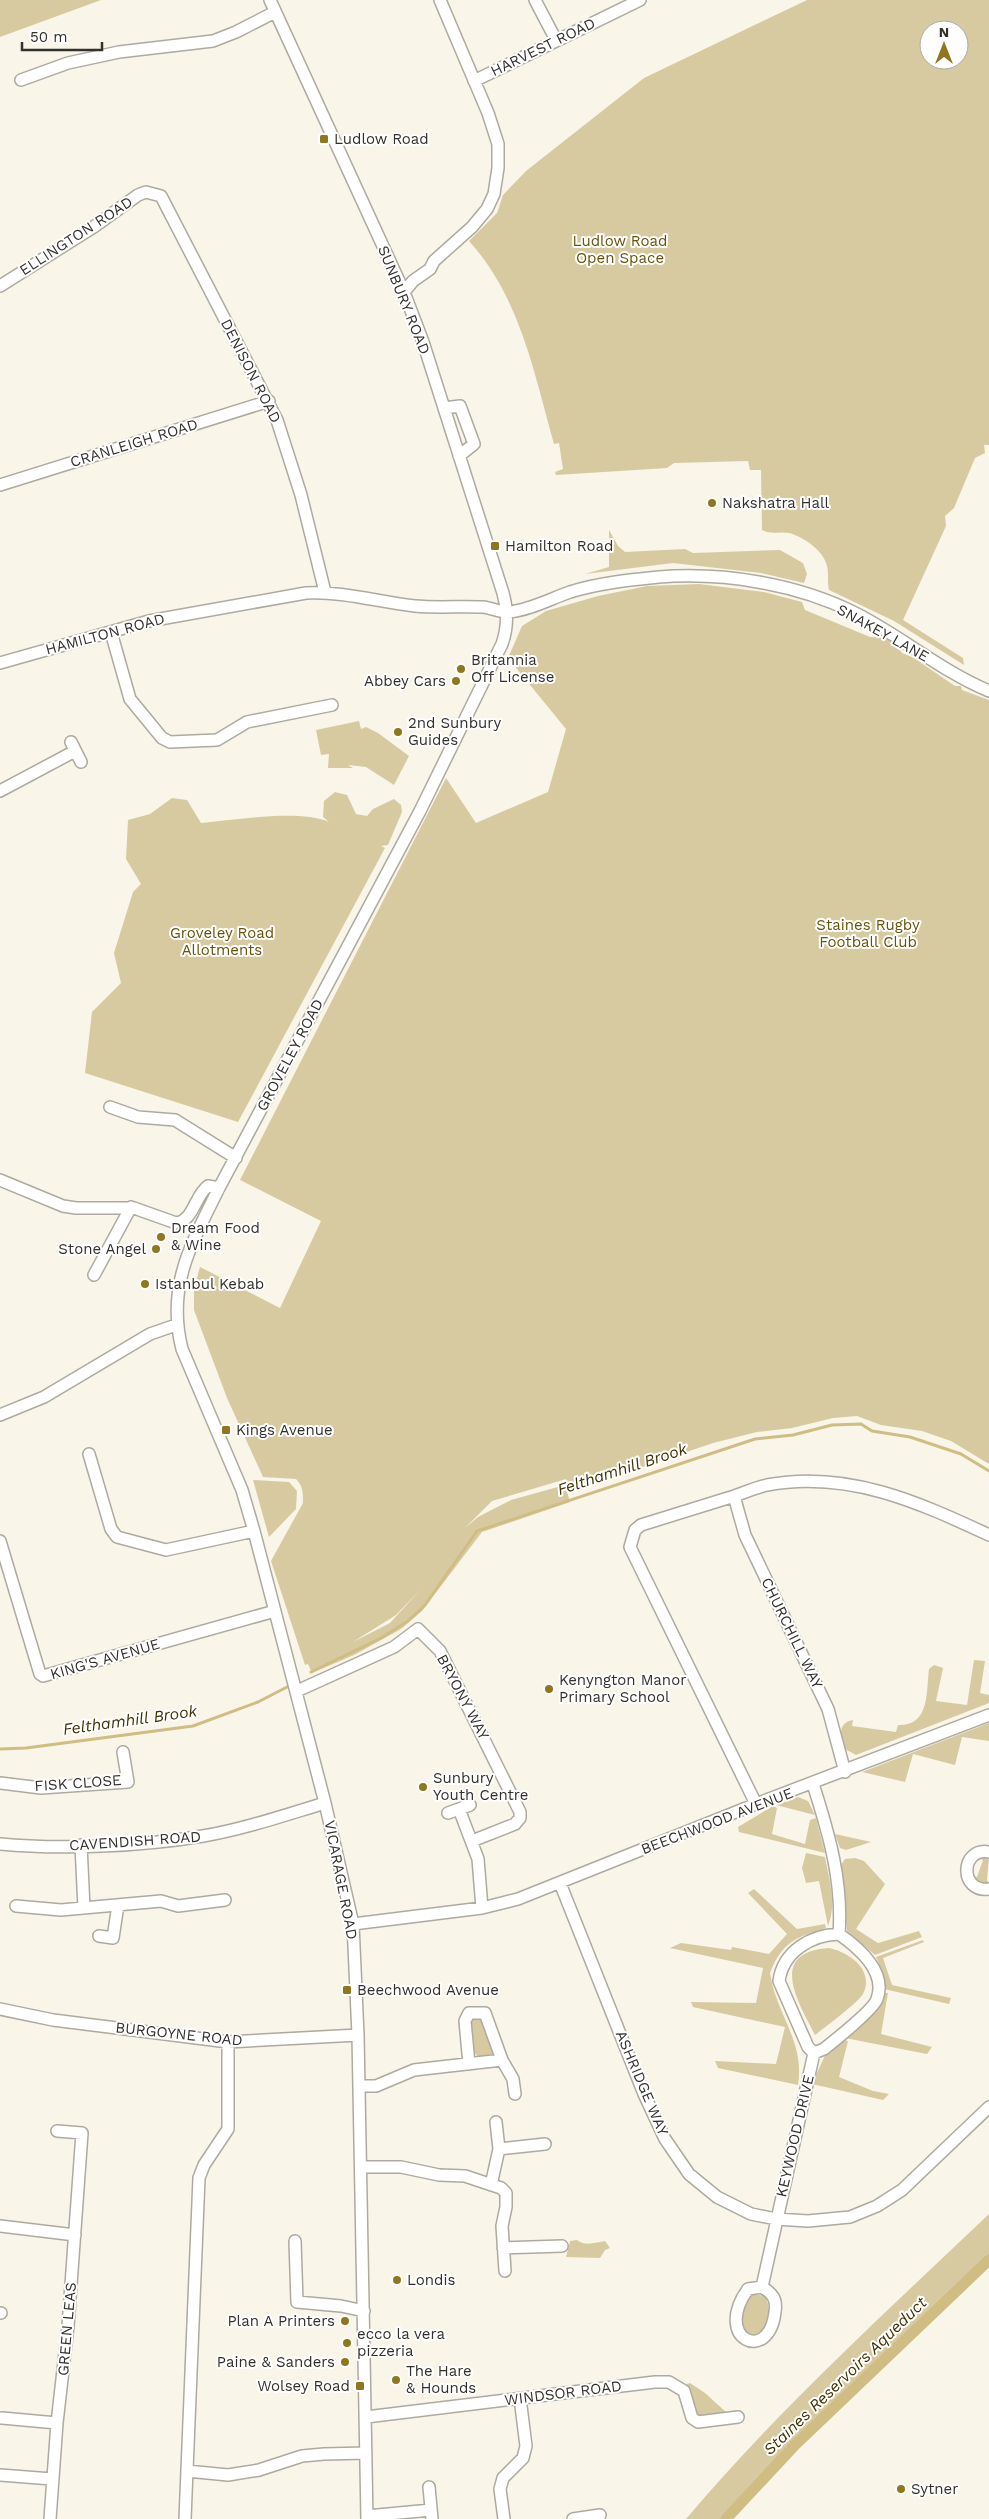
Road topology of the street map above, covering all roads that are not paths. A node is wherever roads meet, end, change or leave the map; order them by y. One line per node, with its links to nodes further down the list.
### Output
1 (270, 0): 5 (street, SUNBURY ROAD)
2 (440, 0): 8 (street)
3 (535, 0): 6 (street)
4 (640, 0): 6 (street, HARVEST ROAD)
5 (275, 12): 7 (street); 11 (street, SUNBURY ROAD)
6 (556, 40): 8 (street, HARVEST ROAD)
7 (21, 80)
8 (474, 82): 11 (street)
9 (154, 193): 10 (street, ELLINGTON ROAD); 12 (street, DENISON ROAD)
10 (0, 286)
11 (404, 292): 13 (street, SUNBURY ROAD)
12 (269, 401): 15 (street, CRANLEIGH ROAD); 16 (street, DENISON ROAD)
13 (444, 408): 14 (street, SUNBURY ROAD); 14 (street)
14 (459, 456): 17 (street, SUNBURY ROAD)
15 (0, 485)
16 (325, 592): 17 (street, HAMILTON ROAD); 18 (street, HAMILTON ROAD)
17 (507, 612): 20 (street, SNAKEY LANE); 25 (street, GROVELEY ROAD)
18 (111, 632): 19 (street, HAMILTON ROAD); 21 (street)
19 (0, 663)
20 (989, 691)
21 (332, 705)
22 (80, 762): 23 (street)
23 (0, 791)
24 (110, 1107): 25 (street)
25 (236, 1158): 27 (street, GROVELEY ROAD)
26 (0, 1180): 28 (street)
27 (219, 1188): 28 (street); 30 (street, GROVELEY ROAD)
28 (131, 1208): 29 (street)
29 (94, 1275)
30 (176, 1325): 31 (street); 34 (street, VICARAGE ROAD)
31 (0, 1416)
32 (89, 1454): 34 (street)
33 (734, 1496): 35 (street); 41 (street, CHURCHILL WAY); 45 (street)
34 (254, 1531): 37 (street, VICARAGE ROAD)
35 (989, 1536)
36 (0, 1542): 37 (street, KING'S AVENUE)
37 (275, 1611): 38 (street, VICARAGE ROAD)
38 (297, 1691): 44 (street, VICARAGE ROAD); 47 (street, BRYONY WAY)
39 (989, 1715): 41 (street, BEECHWOOD AVENUE)
40 (123, 1752): 42 (street, FISK CLOSE)
41 (845, 1772): 43 (street, BEECHWOOD AVENUE)
42 (0, 1783)
43 (813, 1784): 45 (street, BEECHWOOD AVENUE); 59 (street)
44 (325, 1803): 49 (street, CAVENDISH ROAD); 58 (street, VICARAGE ROAD)
45 (756, 1804): 51 (street, BEECHWOOD AVENUE)
46 (459, 1809): 47 (street)
47 (472, 1841): 57 (street)
48 (0, 1844): 49 (street, CAVENDISH ROAD)
49 (81, 1845): 56 (street)
50 (989, 1852): 52 (street)
51 (560, 1883): 57 (street, BEECHWOOD AVENUE); 76 (street, ASHRIDGE WAY)
52 (989, 1889)
53 (225, 1900): 54 (street)
54 (118, 1905): 56 (street); 60 (street)
55 (16, 1906): 56 (street)
56 (84, 1908)
57 (482, 1908): 58 (street, BEECHWOOD AVENUE)
58 (353, 1924): 62 (street, VICARAGE ROAD)
59 (839, 1934): 64 (street, KEYWOOD DRIVE); 64 (street, KEYWOOD DRIVE)
60 (99, 1936)
61 (0, 2009): 63 (street, BURGOYNE ROAD)
62 (358, 2034): 63 (street, BURGOYNE ROAD); 67 (street, VICARAGE ROAD)
63 (228, 2042): 91 (street)
64 (814, 2054): 76 (street, KEYWOOD DRIVE)
65 (502, 2060): 66 (street); 66 (street); 68 (street)
66 (469, 2064): 67 (street)
67 (360, 2086): 74 (street, VICARAGE ROAD)
68 (515, 2094)
69 (989, 2107): 76 (street, ASHRIDGE WAY)
70 (496, 2122): 73 (street)
71 (58, 2130): 78 (street, GREEN LEAS)
72 (545, 2144): 73 (street)
73 (499, 2150): 75 (street)
74 (362, 2167): 75 (street); 84 (street, VICARAGE ROAD)
75 (491, 2185): 81 (street)
76 (776, 2220): 83 (street, KEYWOOD DRIVE)
77 (0, 2226): 78 (street)
78 (75, 2235): 89 (street, GREEN LEAS)
79 (295, 2241): 84 (street)
80 (562, 2246): 81 (street)
81 (503, 2248): 82 (street)
82 (505, 2271)
83 (762, 2287): 83 (street)
84 (364, 2310): 86 (street, VICARAGE ROAD)
85 (520, 2398): 86 (street, WINDSOR ROAD); 87 (street, WINDSOR ROAD); 100 (street)
86 (366, 2417): 90 (street, VICARAGE ROAD)
87 (738, 2417)
88 (2, 2418): 89 (street)
89 (57, 2423): 93 (street, GREEN LEAS)
90 (366, 2453): 91 (street); 97 (street, VICARAGE ROAD)
91 (187, 2472): 99 (street)
92 (0, 2475): 93 (street)
93 (52, 2479): 98 (street, GREEN LEAS)
94 (429, 2487): 95 (street)
95 (431, 2514): 97 (street)
96 (600, 2515): 101 (street)
97 (367, 2517)
98 (50, 2519)
99 (185, 2519)
100 (504, 2519)
101 (573, 2519)

